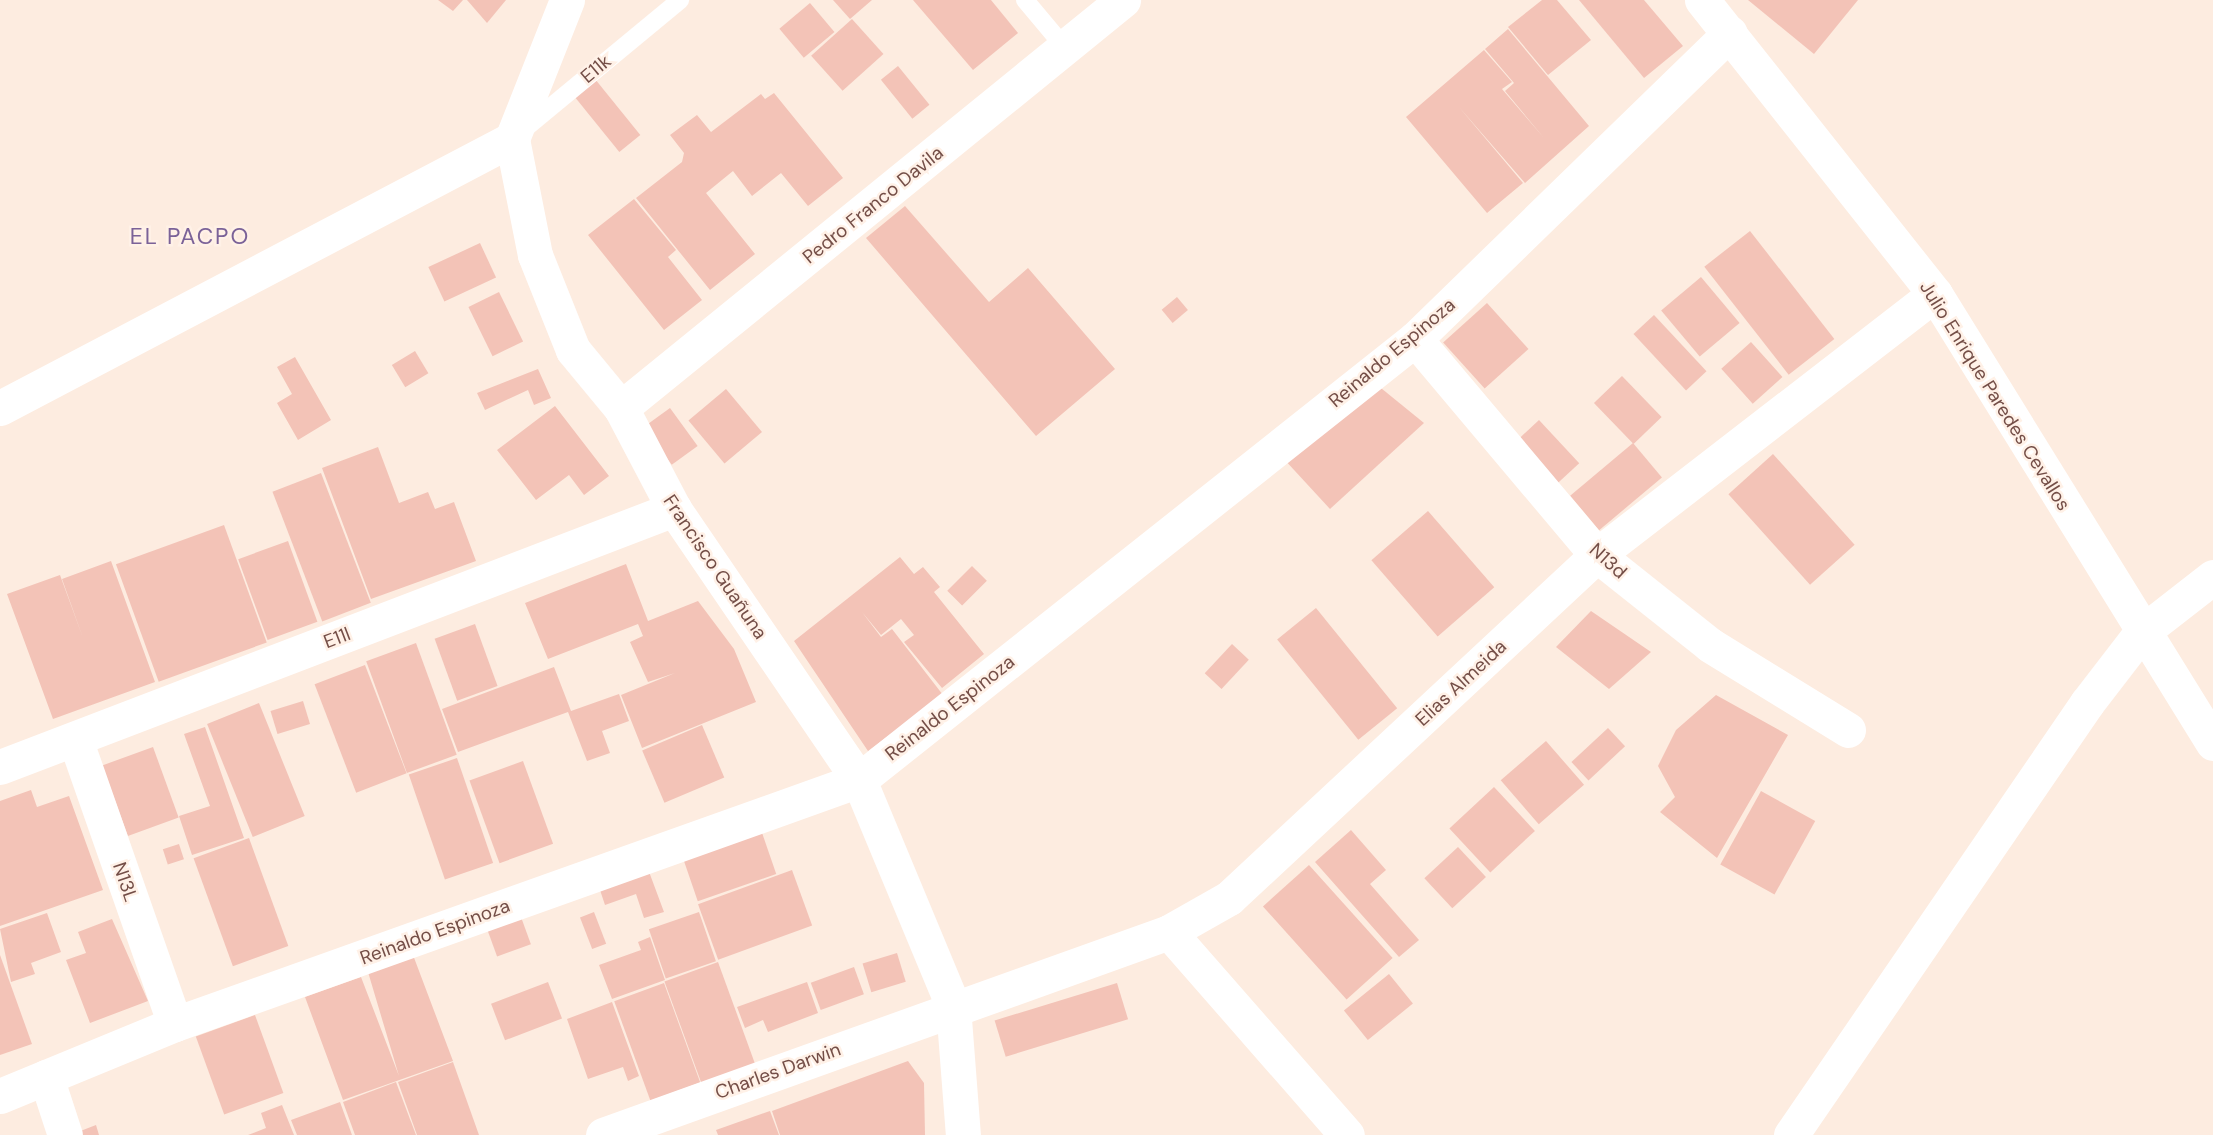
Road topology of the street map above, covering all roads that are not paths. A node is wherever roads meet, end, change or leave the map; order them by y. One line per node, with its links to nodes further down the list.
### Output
1 (567, 0): 8 (street)
2 (680, 0): 8 (lane, E11k)
3 (1025, 0): 7 (lane)
4 (1123, 0): 7 (street, Pedro Franco Davila)
5 (1702, 0): 6 (street, Julio Enrique Paredes Cevallos)
6 (1730, 33): 9 (street, Julio Enrique Paredes Cevallos); 10 (street, Reinaldo Espinoza)
7 (1066, 48): 12 (street, Pedro Franco Davila)
8 (512, 139): 11 (street); 12 (street, Francisco Guañuna)
9 (1935, 294): 14 (street, Elias Almeida); 16 (street, Julio Enrique Paredes Cevallos)
10 (1415, 339): 14 (street, N13d); 21 (street, Reinaldo Espinoza)
11 (0, 408)
12 (621, 408): 13 (street, Francisco Guañuna)
13 (674, 509): 18 (street, E11l); 21 (street, Francisco Guañuna)
14 (1597, 555): 17 (street, N13d); 22 (street, Elias Almeida)
15 (2213, 577): 16 (street)
16 (2141, 633): 19 (street, Julio Enrique Paredes Cevallos); 31 (street)
17 (1848, 730)
18 (75, 739): 20 (street, E11l); 24 (street, N13L)
19 (2213, 743)
20 (0, 767)
21 (859, 780): 23 (street, Francisco Guañuna); 24 (street, Reinaldo Espinoza)
22 (1169, 932): 23 (street, Elias Almeida); 30 (street)
23 (953, 1006): 28 (street, Charles Darwin); 29 (street, Francisco Guañuna)
24 (175, 1024): 25 (street, Reinaldo Espinoza)
25 (46, 1077): 26 (street, Reinaldo Espinoza); 27 (street)
26 (0, 1096)
27 (65, 1135)
28 (603, 1135)
29 (963, 1135)
30 (1347, 1135)
31 (1791, 1135)

